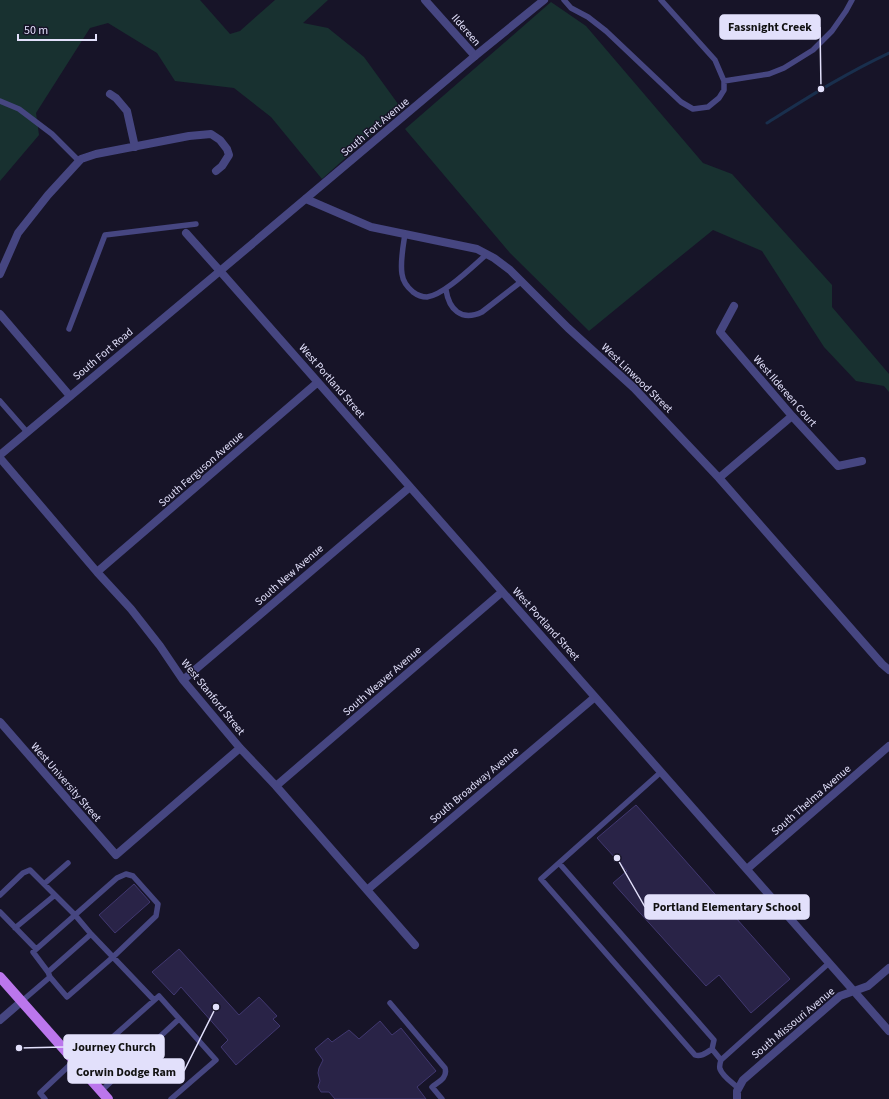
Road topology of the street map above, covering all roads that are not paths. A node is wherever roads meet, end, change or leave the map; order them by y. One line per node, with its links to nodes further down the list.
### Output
1 (425, 0): 6 (street, Ildereen)
2 (544, 0): 6 (street, South Fort Avenue)
3 (564, 0): 7 (lane)
4 (661, 0): 7 (lane)
5 (852, 0): 7 (lane)
6 (475, 56): 13 (street, South Fort Avenue)
7 (724, 81)
8 (110, 94): 10 (street)
9 (0, 101): 11 (lane)
10 (135, 147): 11 (street); 12 (street)
11 (79, 161): 19 (street)
12 (216, 171)
13 (306, 199): 16 (street, West Linwood Street); 18 (street, South Fort Avenue)
14 (196, 224): 24 (lane)
15 (186, 233): 18 (street, West Portland Street)
16 (405, 234): 17 (street, West Linwood Street); 21 (lane)
17 (487, 254): 20 (street, West Linwood Street); 21 (lane)
18 (220, 271): 25 (street, West Portland Street); 26 (street, South Fort Road)
19 (0, 274)
20 (522, 281): 21 (lane); 32 (street, West Linwood Street)
21 (446, 290)
22 (734, 306): 28 (street, West Ildereen Court)
23 (0, 314): 26 (street)
24 (69, 330)
25 (318, 382): 33 (street, West Portland Street); 34 (street, South Ferguson Avenue)
26 (70, 396): 29 (street, South Fort Road)
27 (0, 401): 29 (lane)
28 (792, 416): 31 (street, West Ildereen Court); 32 (street)
29 (27, 432): 30 (street, South Fort Road)
30 (0, 456): 34 (street, West Stanford Street)
31 (862, 461)
32 (719, 478): 36 (street, West Linwood Street)
33 (410, 487): 35 (street, West Portland Street); 37 (street, South New Avenue)
34 (97, 572): 37 (street, West Stanford Street)
35 (502, 592): 38 (street, West Portland Street); 43 (street, South Weaver Avenue)
36 (889, 670)
37 (184, 680): 41 (street, West Stanford Street)
38 (596, 697): 42 (street, West Portland Street); 48 (street, South Broadway Avenue)
39 (0, 722): 41 (street, West University Street)
40 (889, 746): 46 (street, South Thelma Avenue)
41 (240, 748): 43 (street, West Stanford Street)
42 (661, 772): 45 (lane); 46 (street, West Portland Street)
43 (276, 786): 48 (street, West Stanford Street)
44 (68, 863): 47 (lane)
45 (559, 863): 69 (lane); 69 (lane)
46 (747, 869): 58 (street, West Portland Street)
47 (44, 884): 49 (lane); 50 (lane)
48 (367, 890): 55 (street, West Stanford Street)
49 (0, 895)
50 (55, 895): 52 (lane); 53 (lane)
51 (0, 912): 53 (lane)
52 (75, 915): 54 (lane); 56 (lane); 57 (lane)
53 (15, 928): 56 (lane)
54 (91, 934): 57 (lane); 60 (lane)
55 (415, 945)
56 (36, 949): 60 (lane)
57 (113, 957): 60 (lane); 63 (lane)
58 (829, 964): 62 (street, West Portland Street); 70 (lane)
59 (889, 968): 62 (street, South Missouri Avenue)
60 (49, 975): 64 (lane)
61 (1, 980): 64 (main road)
62 (854, 991): 68 (street, West Portland Street); 73 (street, South Missouri Avenue)
63 (154, 1000): 66 (lane); 71 (lane)
64 (22, 1001): 67 (street); 71 (main road)
65 (390, 1003): 77 (lane)
66 (179, 1019): 72 (lane); 76 (lane)
67 (0, 1020)
68 (889, 1031)
69 (712, 1049): 70 (lane)
70 (721, 1060): 73 (lane)
71 (77, 1064): 72 (main road); 74 (lane)
72 (101, 1091): 75 (main road)
73 (738, 1093)
74 (46, 1099)
75 (108, 1099)
76 (171, 1099)
77 (442, 1099)

